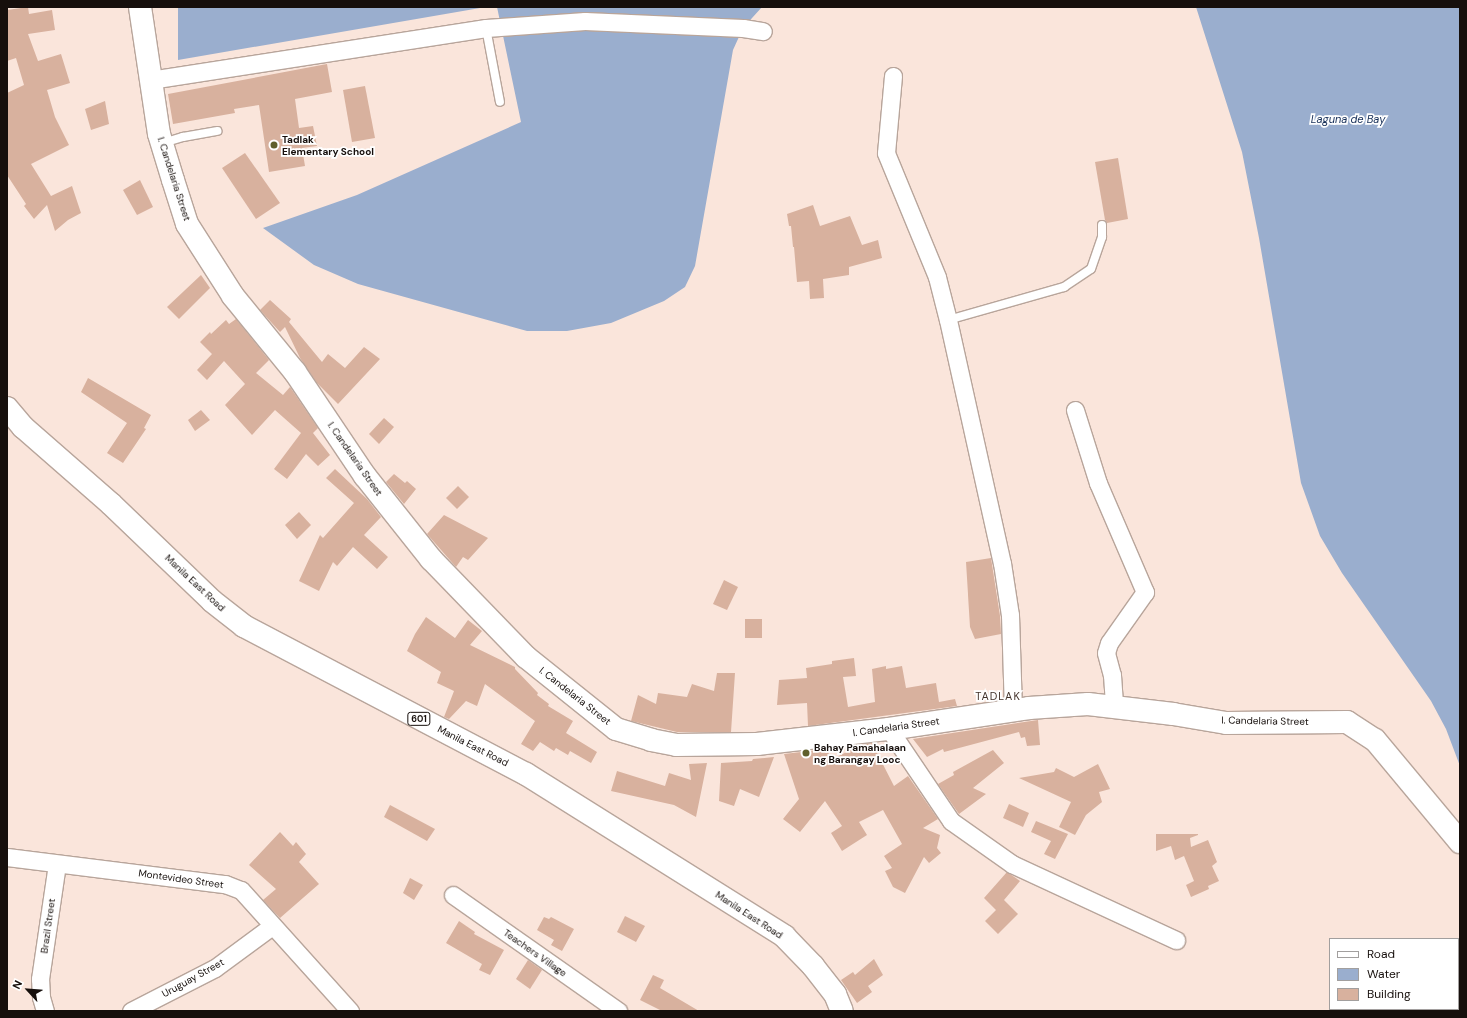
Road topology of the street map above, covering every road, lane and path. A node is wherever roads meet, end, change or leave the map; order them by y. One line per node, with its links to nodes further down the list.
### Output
1 (140, 7): 5 (street, I. Candelaria Street)
2 (486, 28): 3 (street); 5 (street); 6 (lane)
3 (763, 31)
4 (893, 76): 10 (street)
5 (150, 80): 8 (street, I. Candelaria Street)
6 (500, 102)
7 (217, 131): 8 (lane)
8 (163, 143): 15 (street, I. Candelaria Street)
9 (1102, 226): 10 (lane)
10 (948, 320): 14 (street)
11 (7, 408): 26 (street, Manila East Road / 601)
12 (1075, 410): 13 (street)
13 (1114, 707): 14 (street, I. Candelaria Street); 16 (street, I. Candelaria Street)
14 (1013, 710): 15 (street, I. Candelaria Street)
15 (889, 729): 21 (street)
16 (1460, 842)
17 (7, 857): 18 (street, Montevideo Street)
18 (57, 864): 20 (street, Montevideo Street); 22 (street, Brazil Street)
19 (453, 895): 25 (street, Teachers Village)
20 (272, 926): 23 (street, Uruguay Street); 24 (street, Montevideo Street)
21 (1176, 940)
22 (45, 1011)
23 (131, 1011)
24 (350, 1011)
25 (618, 1011)
26 (842, 1011)

